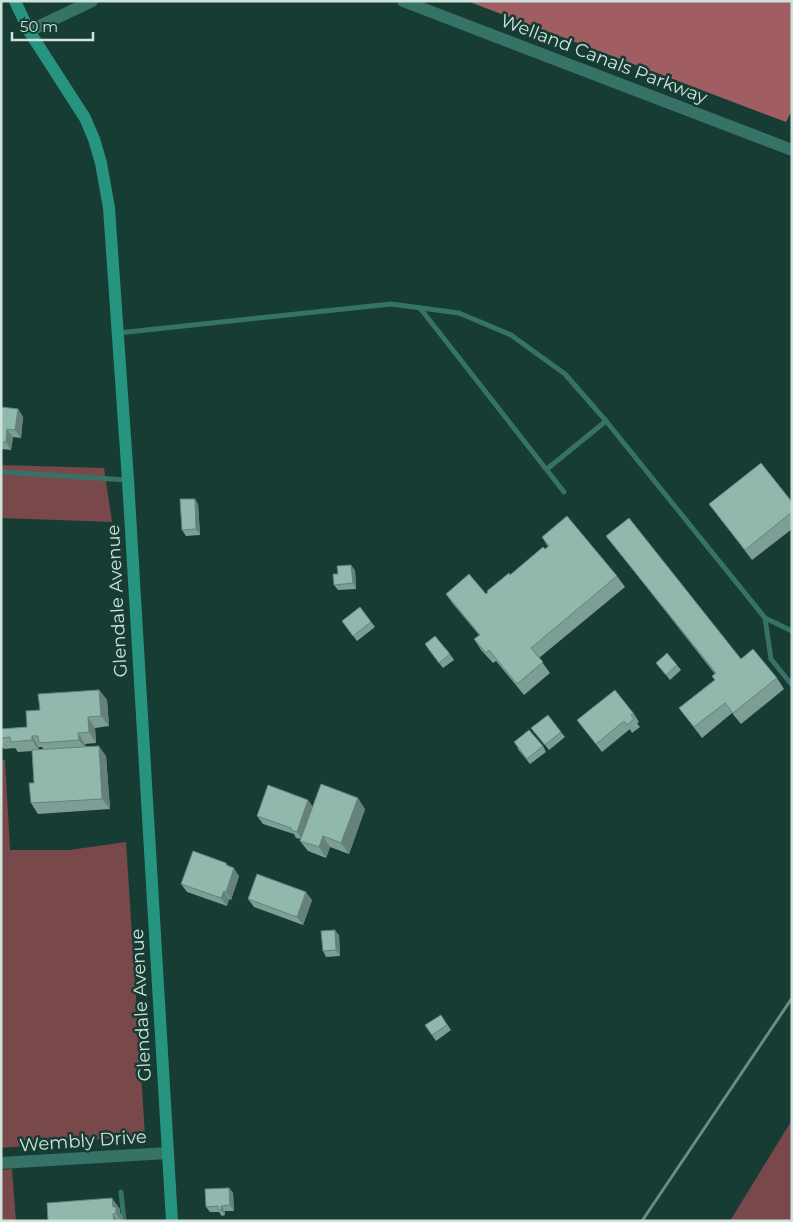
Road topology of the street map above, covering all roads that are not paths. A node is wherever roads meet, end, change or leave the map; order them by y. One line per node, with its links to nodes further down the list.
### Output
1 (15, 1): 4 (main road, Glendale Avenue)
2 (92, 1): 4 (street)
3 (403, 1): 5 (street, Welland Canals Parkway)
4 (29, 31): 7 (main road, Glendale Avenue)
5 (792, 150)
6 (420, 308): 7 (lane); 8 (lane); 9 (lane)
7 (118, 333): 11 (main road, Glendale Avenue)
8 (606, 421): 9 (lane); 13 (lane)
9 (547, 469): 12 (lane)
10 (1, 472): 11 (lane)
11 (128, 480): 16 (main road, Glendale Avenue)
12 (564, 492)
13 (765, 618): 14 (lane); 15 (lane)
14 (792, 631)
15 (792, 685)
16 (167, 1153): 17 (street, Wembly Drive); 20 (main road, Glendale Avenue)
17 (1, 1163)
18 (120, 1192): 19 (lane)
19 (124, 1221)
20 (172, 1221)

